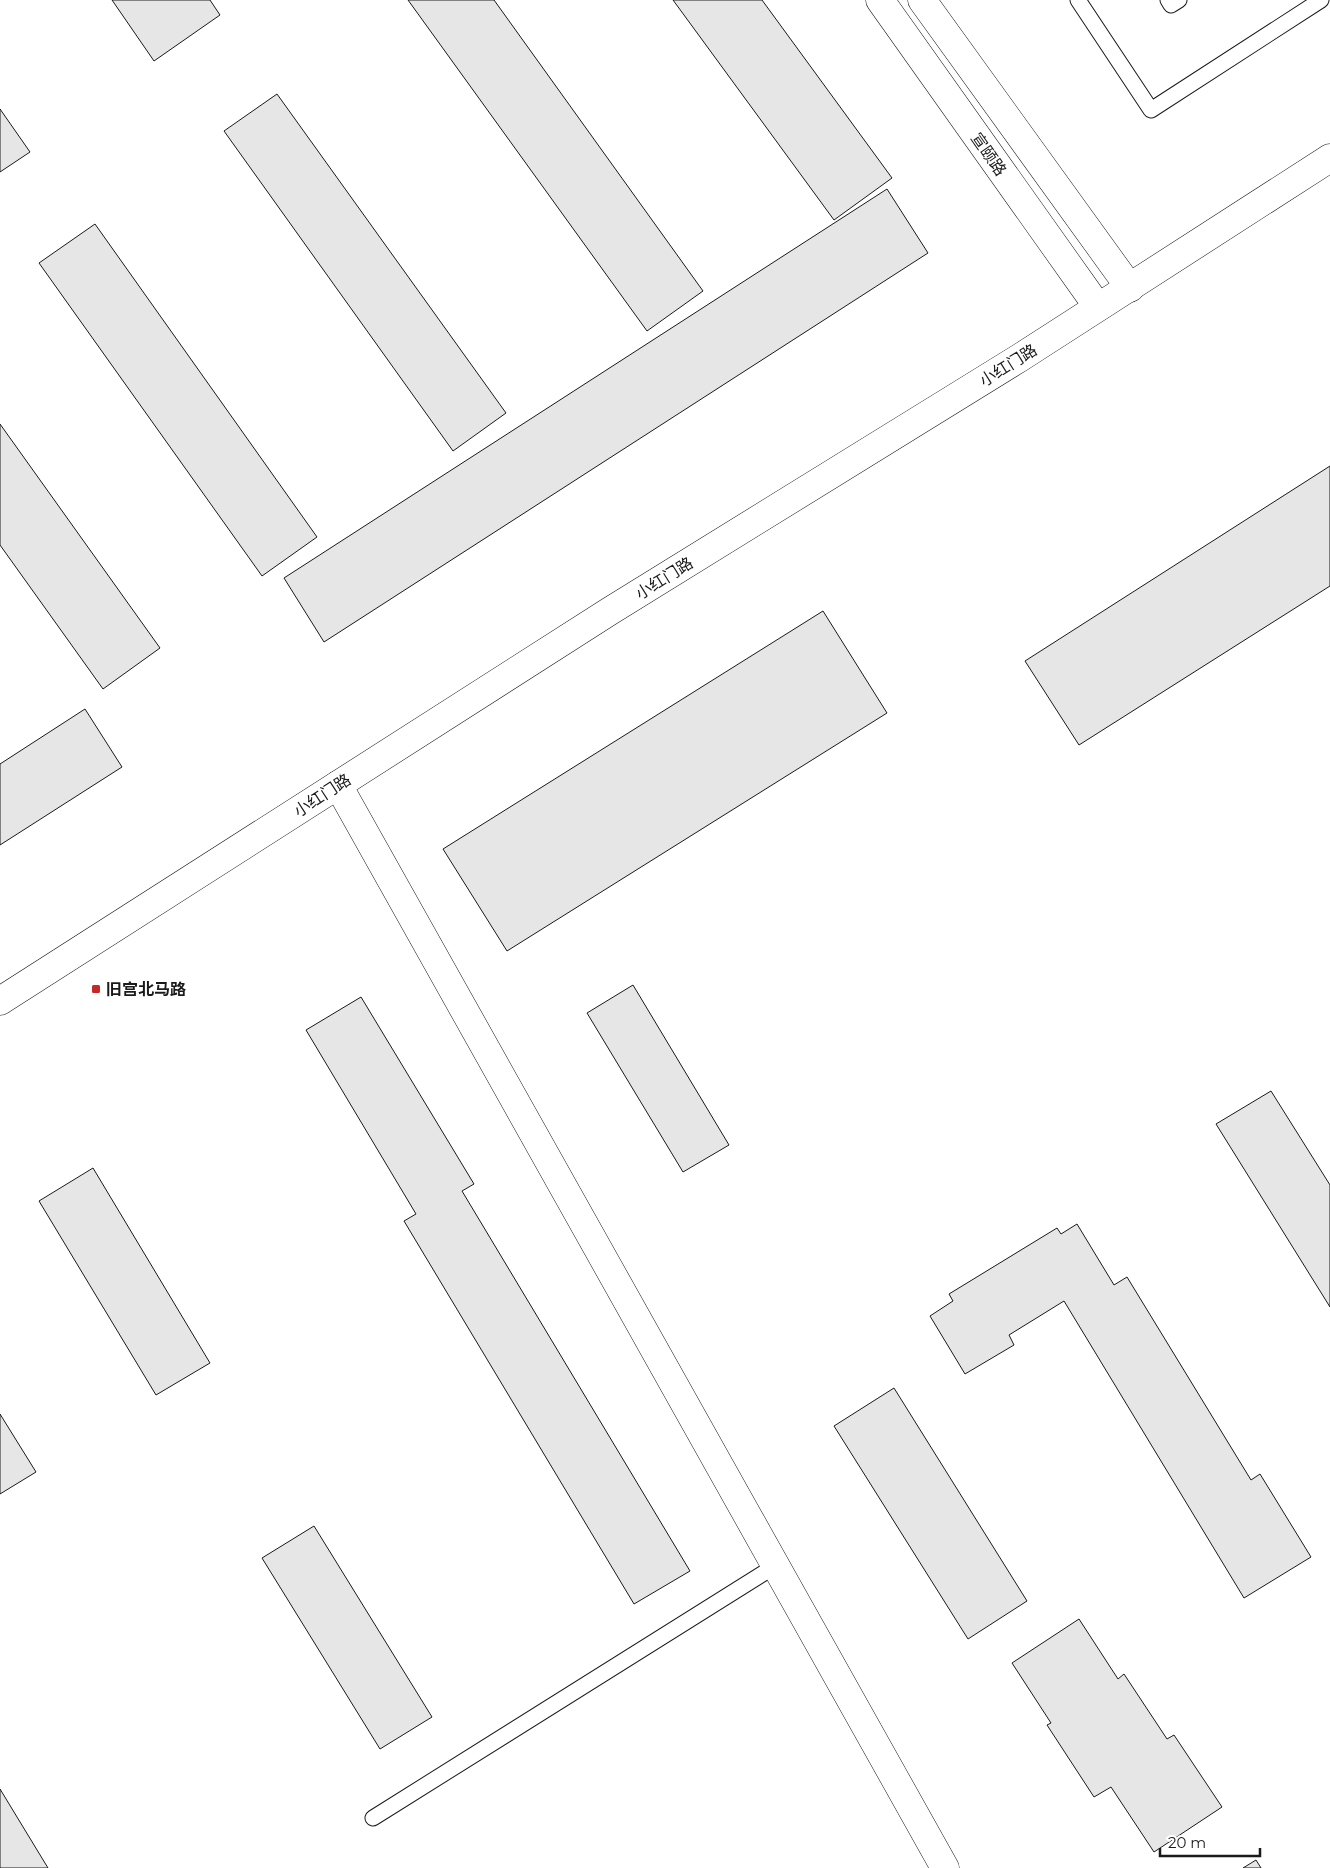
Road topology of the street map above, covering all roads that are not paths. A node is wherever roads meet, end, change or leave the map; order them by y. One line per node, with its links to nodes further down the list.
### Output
1 (880, 0): 9 (street, 宣颐路)
2 (922, 0): 8 (street)
3 (1078, 0): 6 (lane)
4 (1168, 0): 5 (lane)
5 (1179, 0)
6 (1321, 0)
7 (1330, 158): 8 (street, 小红门路)
8 (1130, 288): 9 (street, 小红门路)
9 (1098, 308): 10 (street, 小红门路)
10 (338, 785): 11 (street, 小红门路); 12 (street)
11 (0, 1001)
12 (775, 1566): 13 (lane); 14 (street)
13 (373, 1818)
14 (945, 1868)

